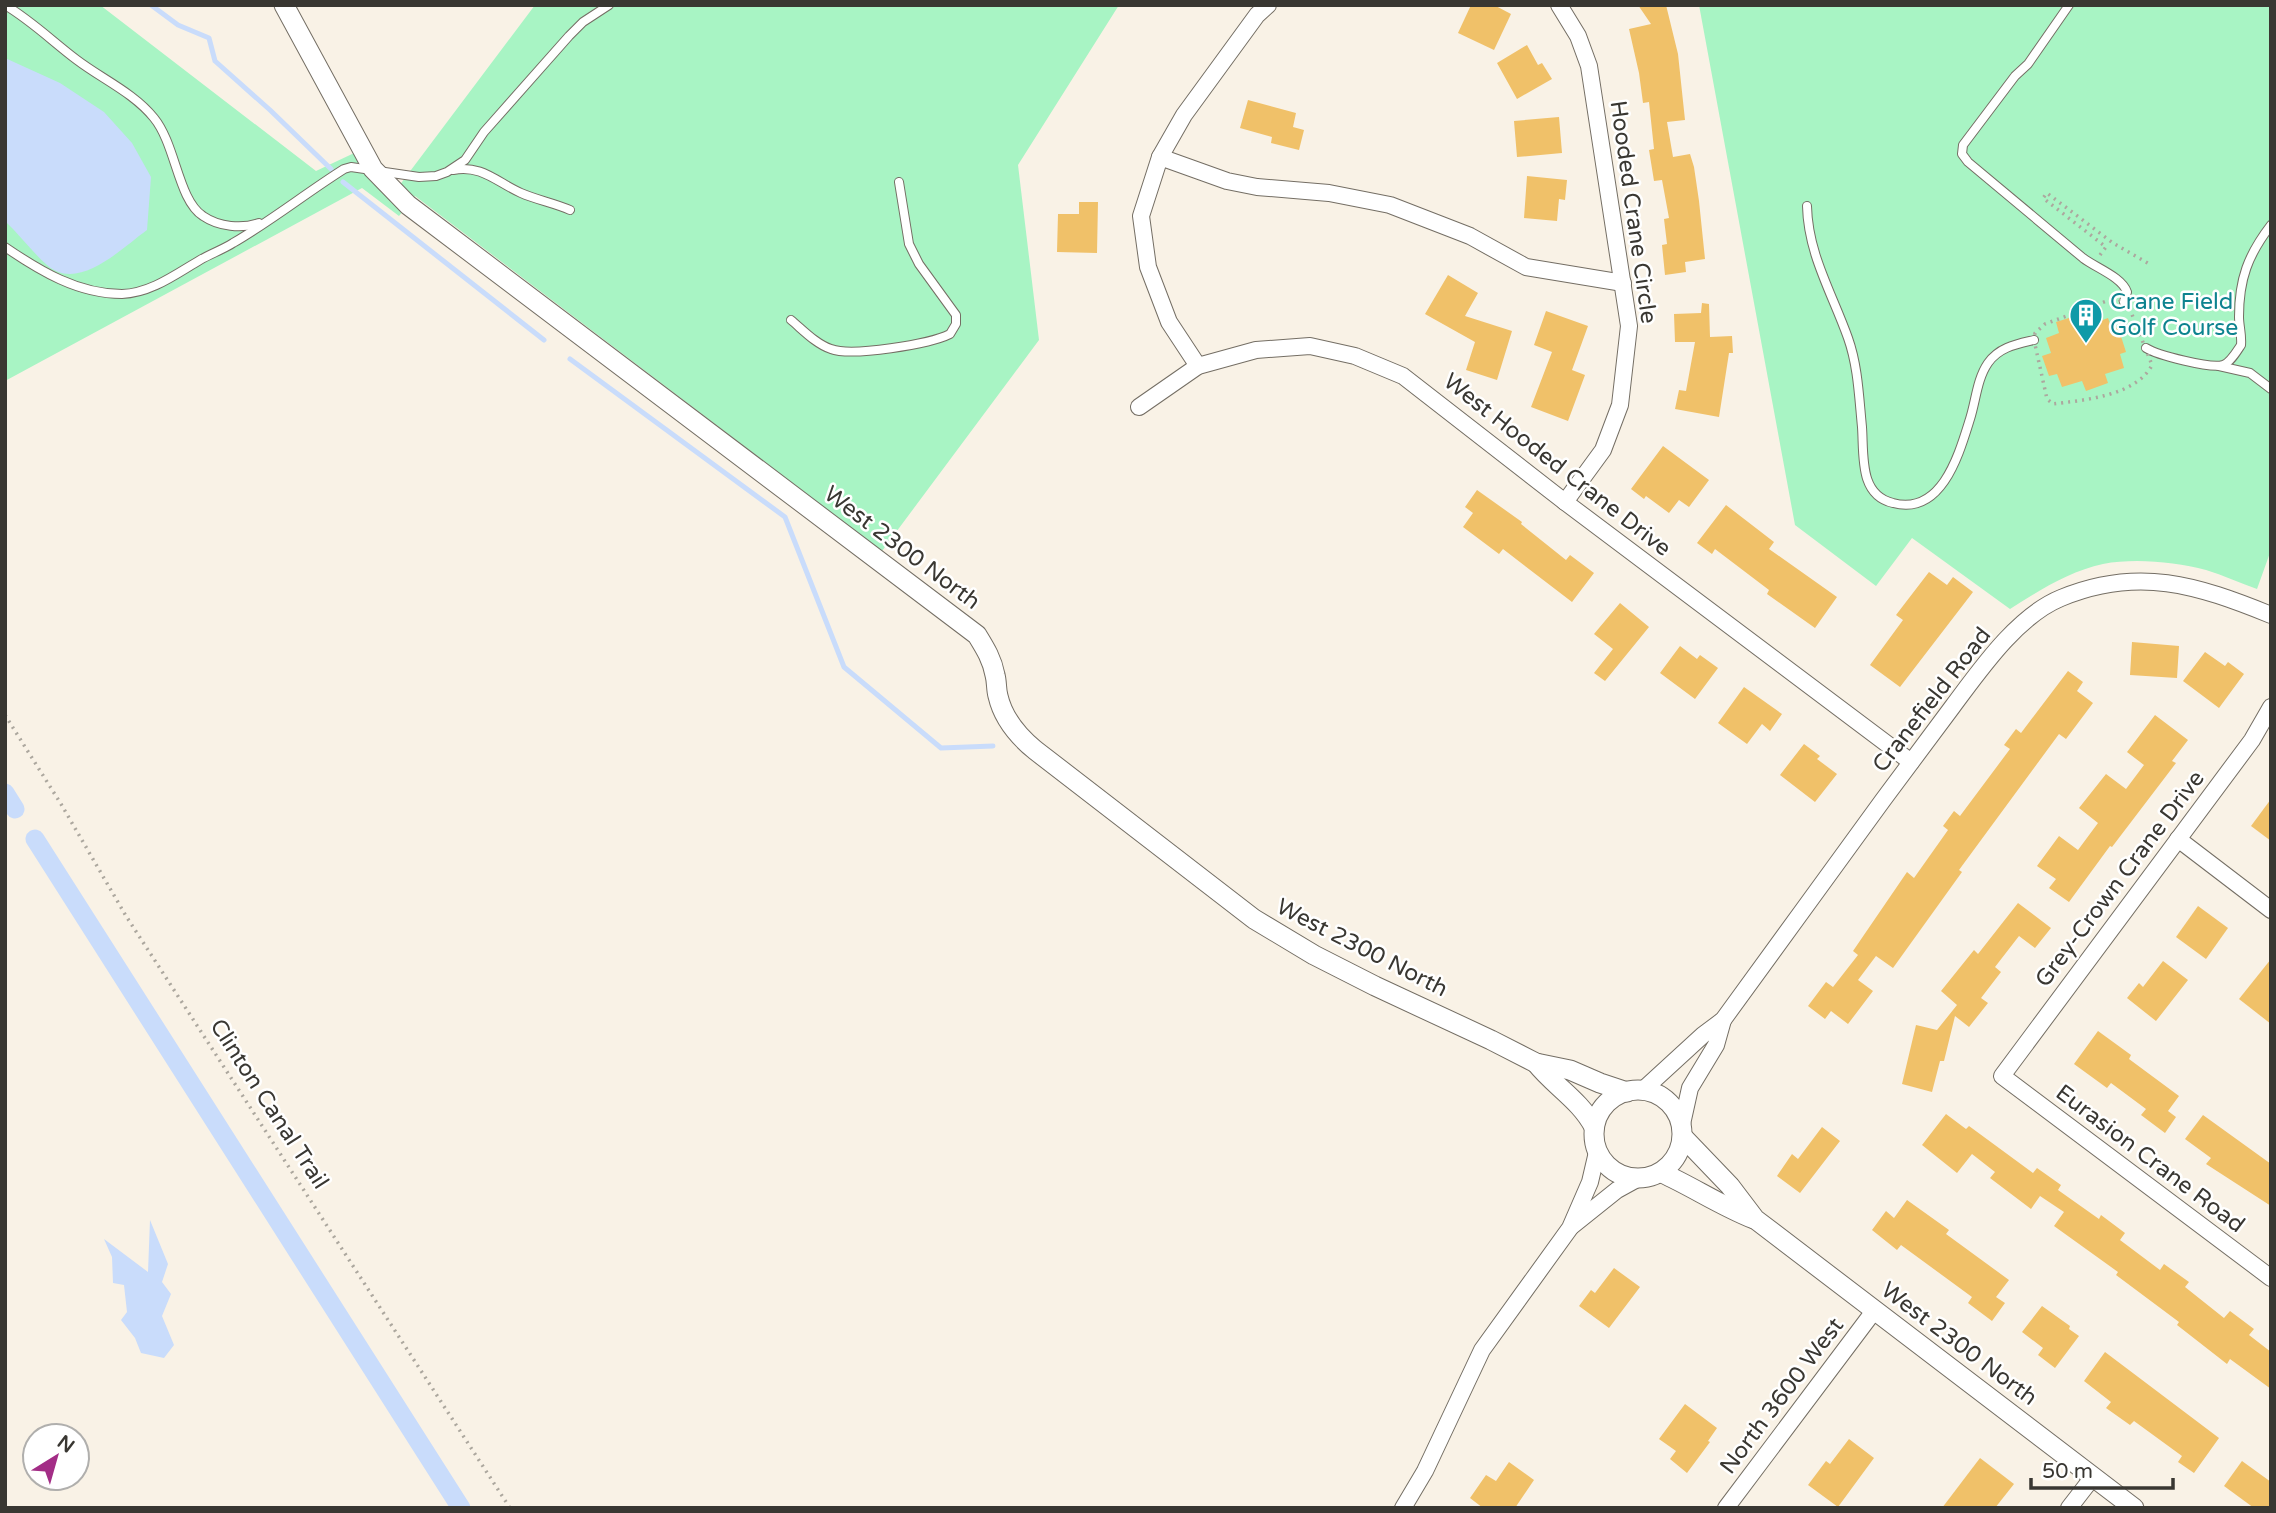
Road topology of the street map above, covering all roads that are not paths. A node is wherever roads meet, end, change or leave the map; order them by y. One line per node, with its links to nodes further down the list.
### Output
1 (5, 5): 13 (lane)
2 (284, 5): 8 (street, West 2300 North)
3 (609, 5): 9 (lane)
4 (1268, 5): 7 (street)
5 (1559, 5): 16 (street, Hooded Crane Circle)
6 (2069, 5): 17 (lane)
7 (1160, 157): 16 (street); 21 (street)
8 (373, 169): 9 (lane); 13 (lane); 32 (street, West 2300 North)
9 (447, 172): 12 (lane)
10 (899, 182): 18 (lane)
11 (1807, 206): 19 (lane)
12 (570, 210)
13 (269, 219): 15 (lane)
14 (2271, 225): 22 (lane)
15 (5, 247)
16 (1623, 283): 25 (street, Hooded Crane Circle)
17 (2124, 302)
18 (791, 320)
19 (2034, 340)
20 (2146, 348): 22 (lane)
21 (1198, 366): 24 (street, West Hooded Crane Drive); 25 (street, West Hooded Crane Drive)
22 (2219, 366): 23 (lane)
23 (2271, 389)
24 (1139, 407)
25 (1565, 502): 28 (street, West Hooded Crane Drive)
26 (2271, 615): 28 (street, Cranefield Road)
27 (2271, 707): 29 (street, Grey-Crown Crane Drive)
28 (1911, 762): 31 (street, Cranefield Road)
29 (2178, 839): 30 (street); 33 (street, Grey-Crown Crane Drive)
30 (2271, 910)
31 (1723, 1020): 34 (street, Cranefield Road); 36 (street, Cranefield Road)
32 (1536, 1063): 34 (street); 35 (street)
33 (2002, 1076): 42 (street, Eurasion Crane Road)
34 (1635, 1091): 35 (street); 36 (street)
35 (1594, 1127): 37 (street)
36 (1682, 1131): 38 (street); 40 (street)
37 (1597, 1152): 39 (street); 41 (street)
38 (1662, 1173): 39 (street); 40 (street)
39 (1637, 1179): 41 (street)
40 (1755, 1219): 43 (street, West 2300 North)
41 (1570, 1228): 45 (street)
42 (2271, 1278)
43 (1874, 1311): 44 (street, West 2300 North); 46 (street, North 3600 West)
44 (2093, 1477): 47 (street); 48 (street, West 2300 North)
45 (1403, 1508)
46 (1726, 1508)
47 (2069, 1508)
48 (2134, 1508)

